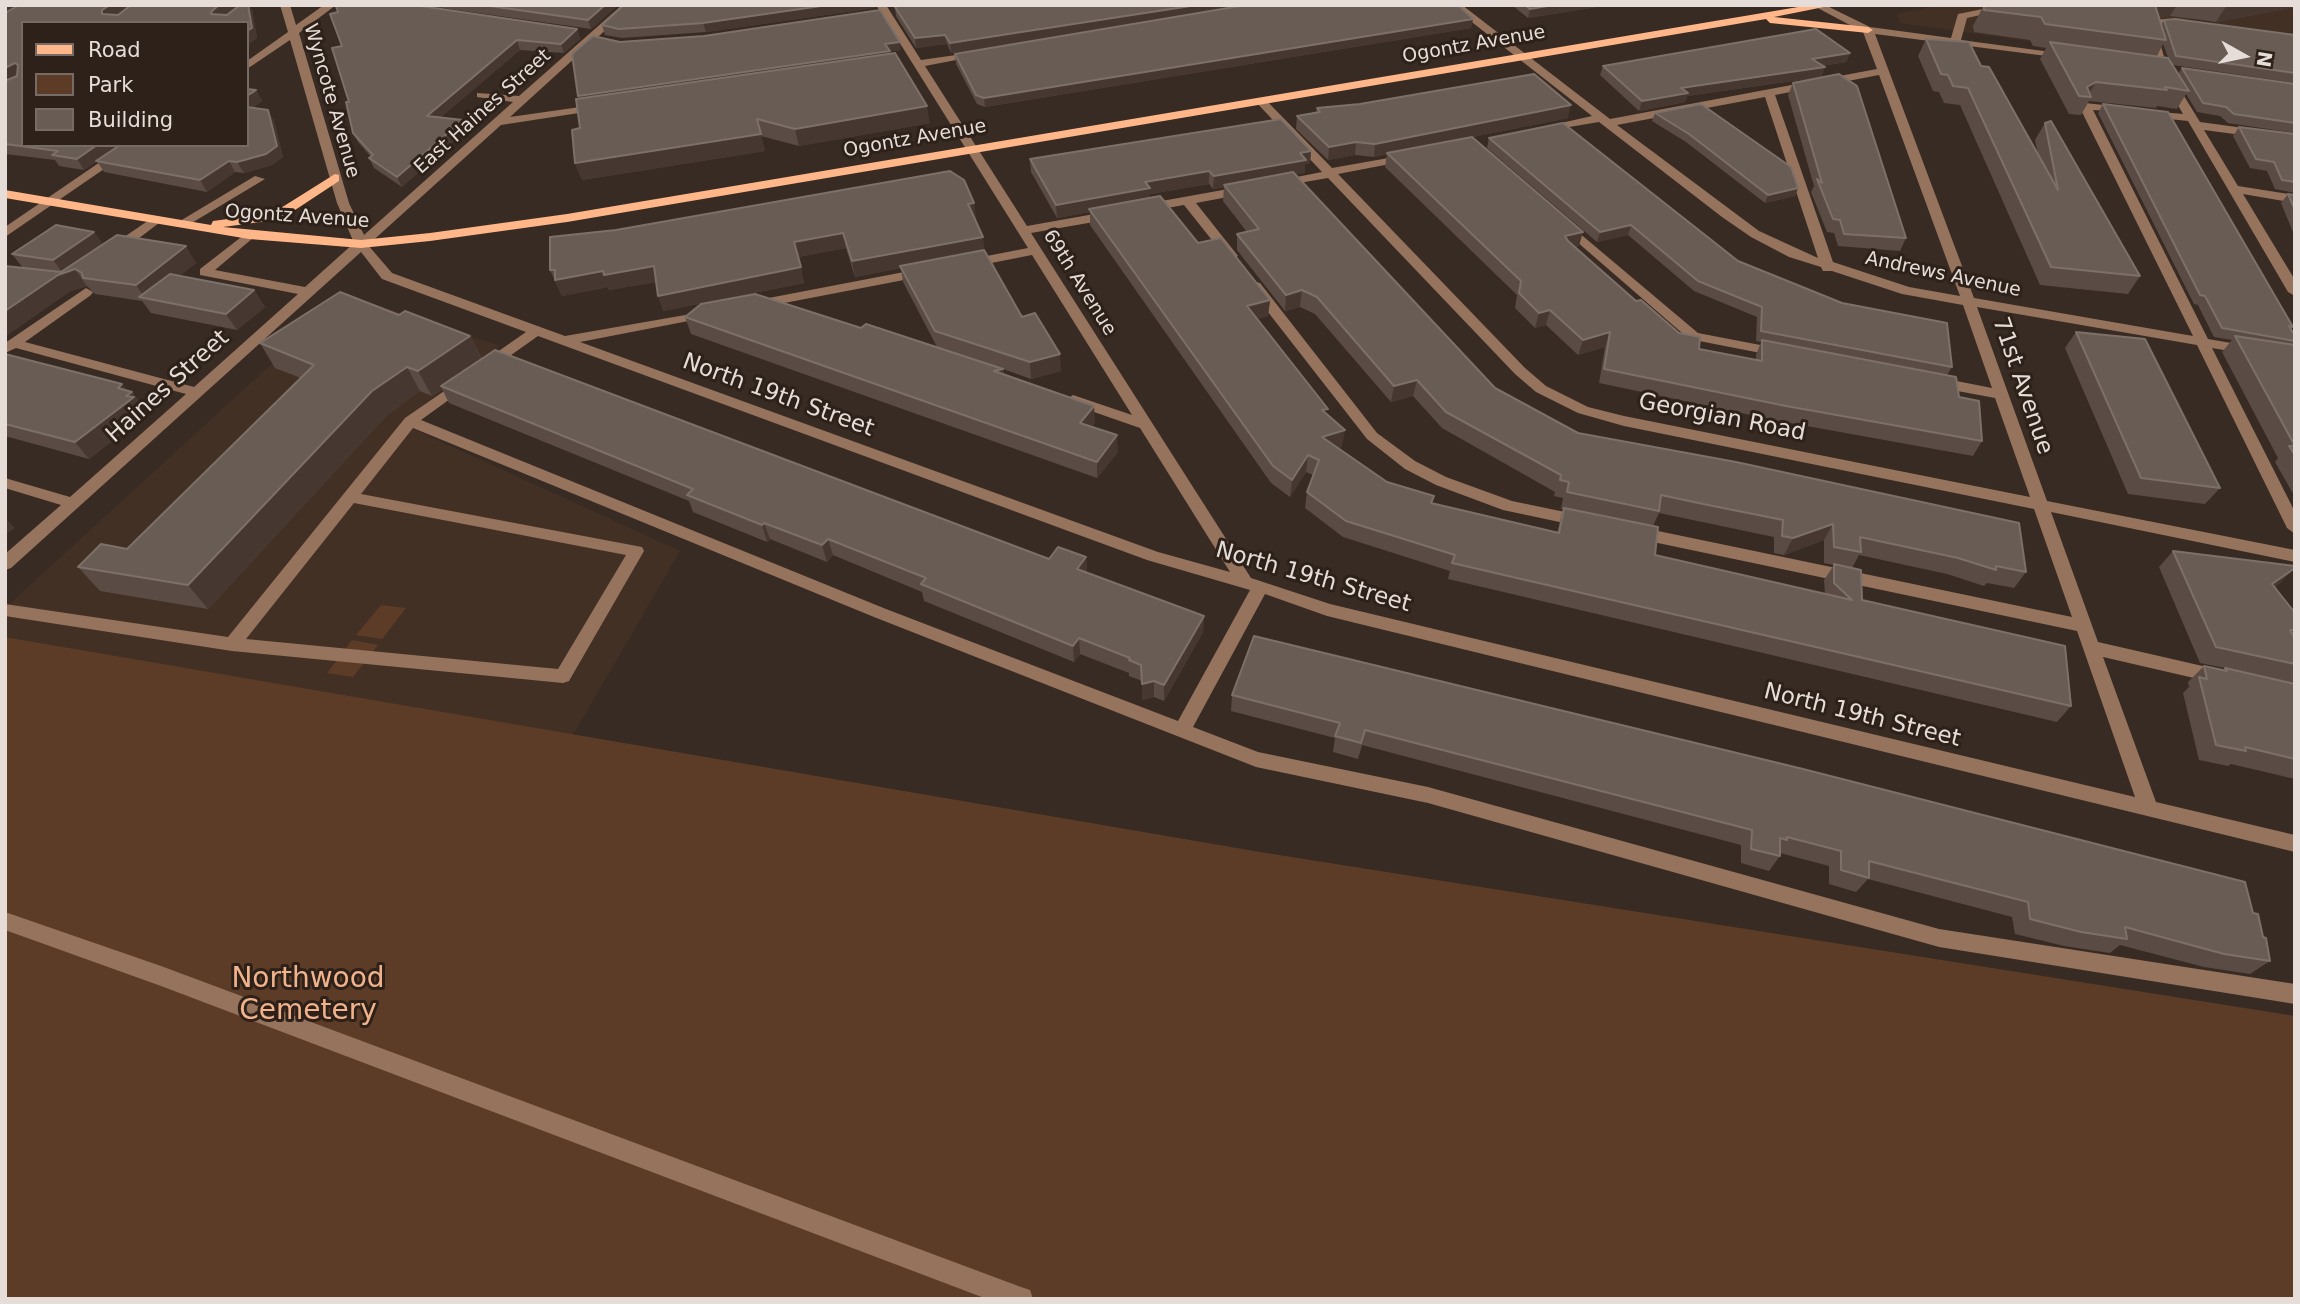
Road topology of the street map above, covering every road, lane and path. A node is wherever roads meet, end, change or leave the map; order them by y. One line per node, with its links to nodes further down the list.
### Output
1 (285, 5): 13 (street, Wyncote Avenue)
2 (331, 5): 13 (street)
3 (628, 5): 15 (street, East Haines Street)
4 (1455, 5): 18 (street, Andrews Avenue)
5 (2021, 5): 7 (street)
6 (1822, 6): 10 (main road, Ogontz Avenue); 12 (street)
7 (1994, 7): 16 (street)
8 (887, 9): 9 (street); 20 (street, 69th Avenue)
9 (869, 15)
10 (1749, 18): 12 (main road); 18 (main road, Ogontz Avenue)
11 (2197, 25): 25 (street)
12 (1868, 30): 16 (street); 24 (street, 71st Avenue)
13 (294, 33): 22 (street); 40 (street, Wyncote Avenue)
14 (582, 33): 15 (street)
15 (600, 39): 28 (street, East Haines Street)
16 (1955, 42): 19 (street)
17 (985, 54): 20 (street)
18 (1521, 56): 29 (main road, Ogontz Avenue); 31 (street, Andrews Avenue)
19 (2080, 59)
20 (917, 62): 21 (street); 37 (street, 69th Avenue)
21 (900, 63)
22 (248, 65)
23 (2149, 68): 25 (street)
24 (1884, 71): 26 (street); 62 (street, 71st Avenue)
25 (2170, 71): 33 (street)
26 (1769, 93): 31 (street); 56 (street)
27 (481, 95): 28 (street)
28 (522, 100): 32 (street, East Haines Street)
29 (1260, 100): 37 (main road, Ogontz Avenue); 39 (street, Georgian Road)
30 (618, 105): 32 (street)
31 (1604, 120): 34 (street); 56 (street, Andrews Avenue)
32 (497, 122): 53 (street, East Haines Street)
33 (2194, 122): 35 (street); 42 (street); 67 (street)
34 (1534, 131)
35 (2295, 139)
36 (130, 147): 46 (street)
37 (971, 148): 50 (street, 69th Avenue); 53 (main road, Ogontz Avenue)
38 (1420, 154): 39 (street)
39 (1330, 173): 45 (street); 79 (street, Georgian Road)
40 (335, 178): 49 (main road); 53 (street, Wyncote Avenue)
41 (259, 179): 49 (street)
42 (2234, 189): 44 (street); 57 (street)
43 (5, 194): 46 (main road, Ogontz Avenue)
44 (2295, 199)
45 (1188, 201): 50 (street); 85 (street)
46 (53, 202): 48 (main road, Ogontz Avenue); 51 (street)
47 (1556, 218): 68 (street)
48 (155, 220): 49 (main road, Ogontz Avenue); 55 (street)
49 (186, 225): 52 (main road, Ogontz Avenue)
50 (1023, 230): 54 (street, 69th Avenue)
51 (5, 233)
52 (249, 235): 53 (main road, Ogontz Avenue); 59 (street)
53 (361, 243): 59 (street, Haines Street); 64 (street, North 19th Street)
54 (1036, 250): 61 (street); 75 (street, 69th Avenue)
55 (101, 260)
56 (1828, 268): 62 (street, Andrews Avenue)
57 (2290, 278): 60 (street)
58 (86, 292): 65 (street)
59 (308, 292): 71 (street, Haines Street)
60 (2295, 292)
61 (774, 301): 63 (street); 66 (street)
62 (1969, 302): 67 (street, Andrews Avenue); 72 (street, 71st Avenue)
63 (800, 309)
64 (534, 332): 66 (street, North 19th Street); 74 (street)
65 (12, 340): 71 (street)
66 (561, 341): 83 (street, North 19th Street)
67 (2204, 342): 69 (street, Andrews Avenue); 80 (street)
68 (1801, 356)
69 (2295, 358)
70 (1921, 379): 72 (street)
71 (196, 392): 78 (street, Haines Street)
72 (2001, 394): 79 (street, 71st Avenue)
73 (1061, 397): 75 (street)
74 (410, 421): 77 (street); 89 (street)
75 (1146, 425): 83 (street, 69th Avenue)
76 (5, 483): 78 (street)
77 (350, 497): 86 (street); 86 (street)
78 (73, 503): 82 (street, Haines Street)
79 (2040, 505): 81 (street, Georgian Road); 85 (street, 71st Avenue)
80 (2295, 528)
81 (2295, 556)
82 (5, 564)
83 (1253, 584): 89 (street); 90 (street, North 19th Street)
84 (5, 610): 86 (street)
85 (2083, 626): 87 (street, 71st Avenue)
86 (232, 644)
87 (2090, 647): 88 (street); 90 (street, 71st Avenue)
88 (2242, 682)
89 (1182, 730): 93 (street)
90 (2148, 808): 91 (street, North 19th Street)
91 (2295, 844)
92 (5, 921): 94 (street)
93 (2295, 994)
94 (1021, 1299)

